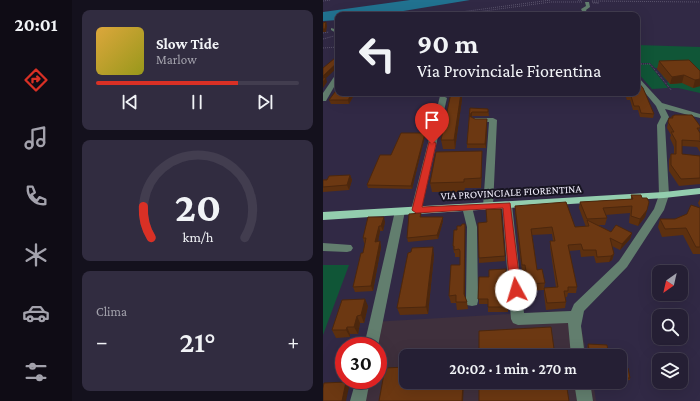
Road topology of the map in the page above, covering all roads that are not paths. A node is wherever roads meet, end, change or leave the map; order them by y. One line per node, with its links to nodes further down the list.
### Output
1 (586, 2): 2 (street)
2 (584, 12)
3 (335, 79): 6 (street)
4 (640, 83): 7 (street)
5 (443, 98): 17 (street)
6 (323, 99)
7 (659, 105): 8 (street); 10 (street)
8 (678, 110): 9 (street); 10 (street)
9 (700, 116)
10 (665, 118): 13 (street)
11 (475, 120): 15 (street)
12 (700, 191): 13 (main road, VIA PROVINCIALE FIORENTINA)
13 (664, 195): 14 (main road, VIA PROVINCIALE FIORENTINA); 23 (street)
14 (507, 205): 15 (main road, VIA PROVINCIALE FIORENTINA); 23 (street)
15 (488, 206): 16 (main road, VIA PROVINCIALE FIORENTINA)
16 (467, 207): 17 (main road, VIA PROVINCIALE FIORENTINA); 22 (street)
17 (416, 210): 18 (main road, VIA PROVINCIALE FIORENTINA)
18 (400, 211): 19 (main road, VIA PROVINCIALE FIORENTINA); 24 (street)
19 (323, 216)
20 (323, 248): 21 (street)
21 (347, 248)
22 (472, 301)
23 (575, 318): 25 (street)
24 (373, 337)
25 (577, 349)
26 (361, 389): 28 (street)
27 (583, 389): 29 (street)
28 (358, 401)
29 (585, 401)

